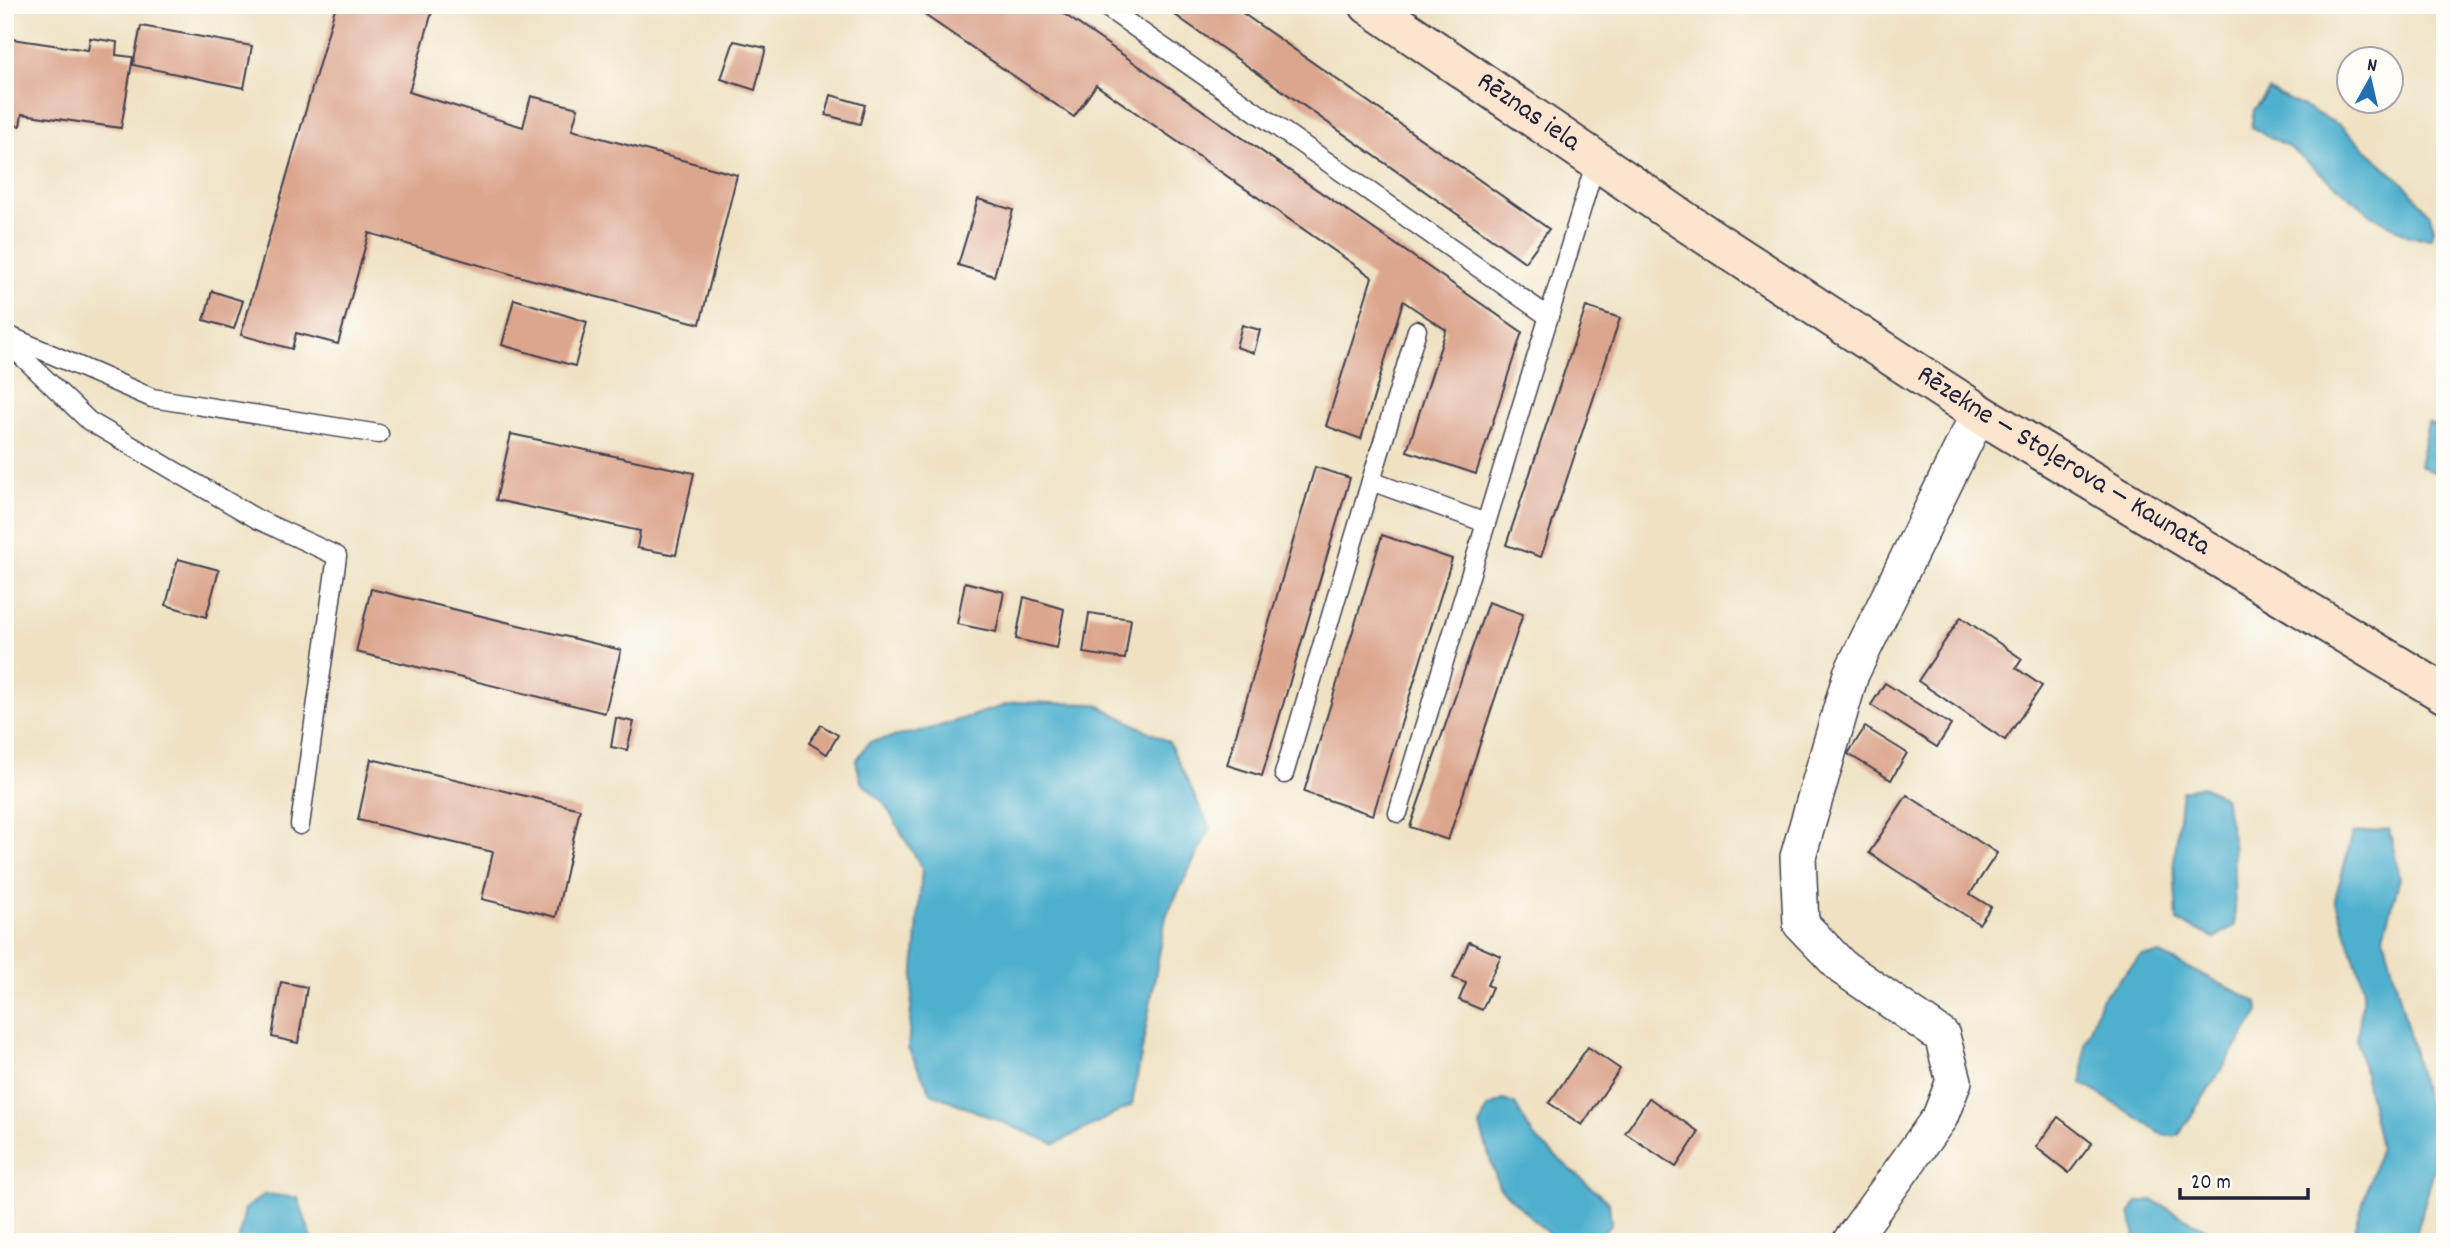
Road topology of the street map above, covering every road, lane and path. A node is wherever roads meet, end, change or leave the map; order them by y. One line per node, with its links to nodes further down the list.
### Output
1 (1103, 5): 5 (lane)
2 (1369, 5): 3 (main road, Rēznas iela)
3 (1596, 161): 4 (main road, Rēznas iela); 5 (lane)
4 (1686, 222): 8 (main road, Rēzekne — Stoļerova — Kaunata)
5 (1549, 317): 11 (lane)
6 (1417, 330): 10 (lane)
7 (5, 337): 9 (lane); 15 (lane)
8 (1979, 413): 12 (main road, Rēzekne — Stoļerova — Kaunata); 16 (street)
9 (380, 434)
10 (1371, 481): 11 (lane); 13 (lane)
11 (1486, 523): 14 (lane)
12 (2445, 694)
13 (1284, 775)
14 (1398, 813)
15 (300, 825)
16 (1850, 1242)

